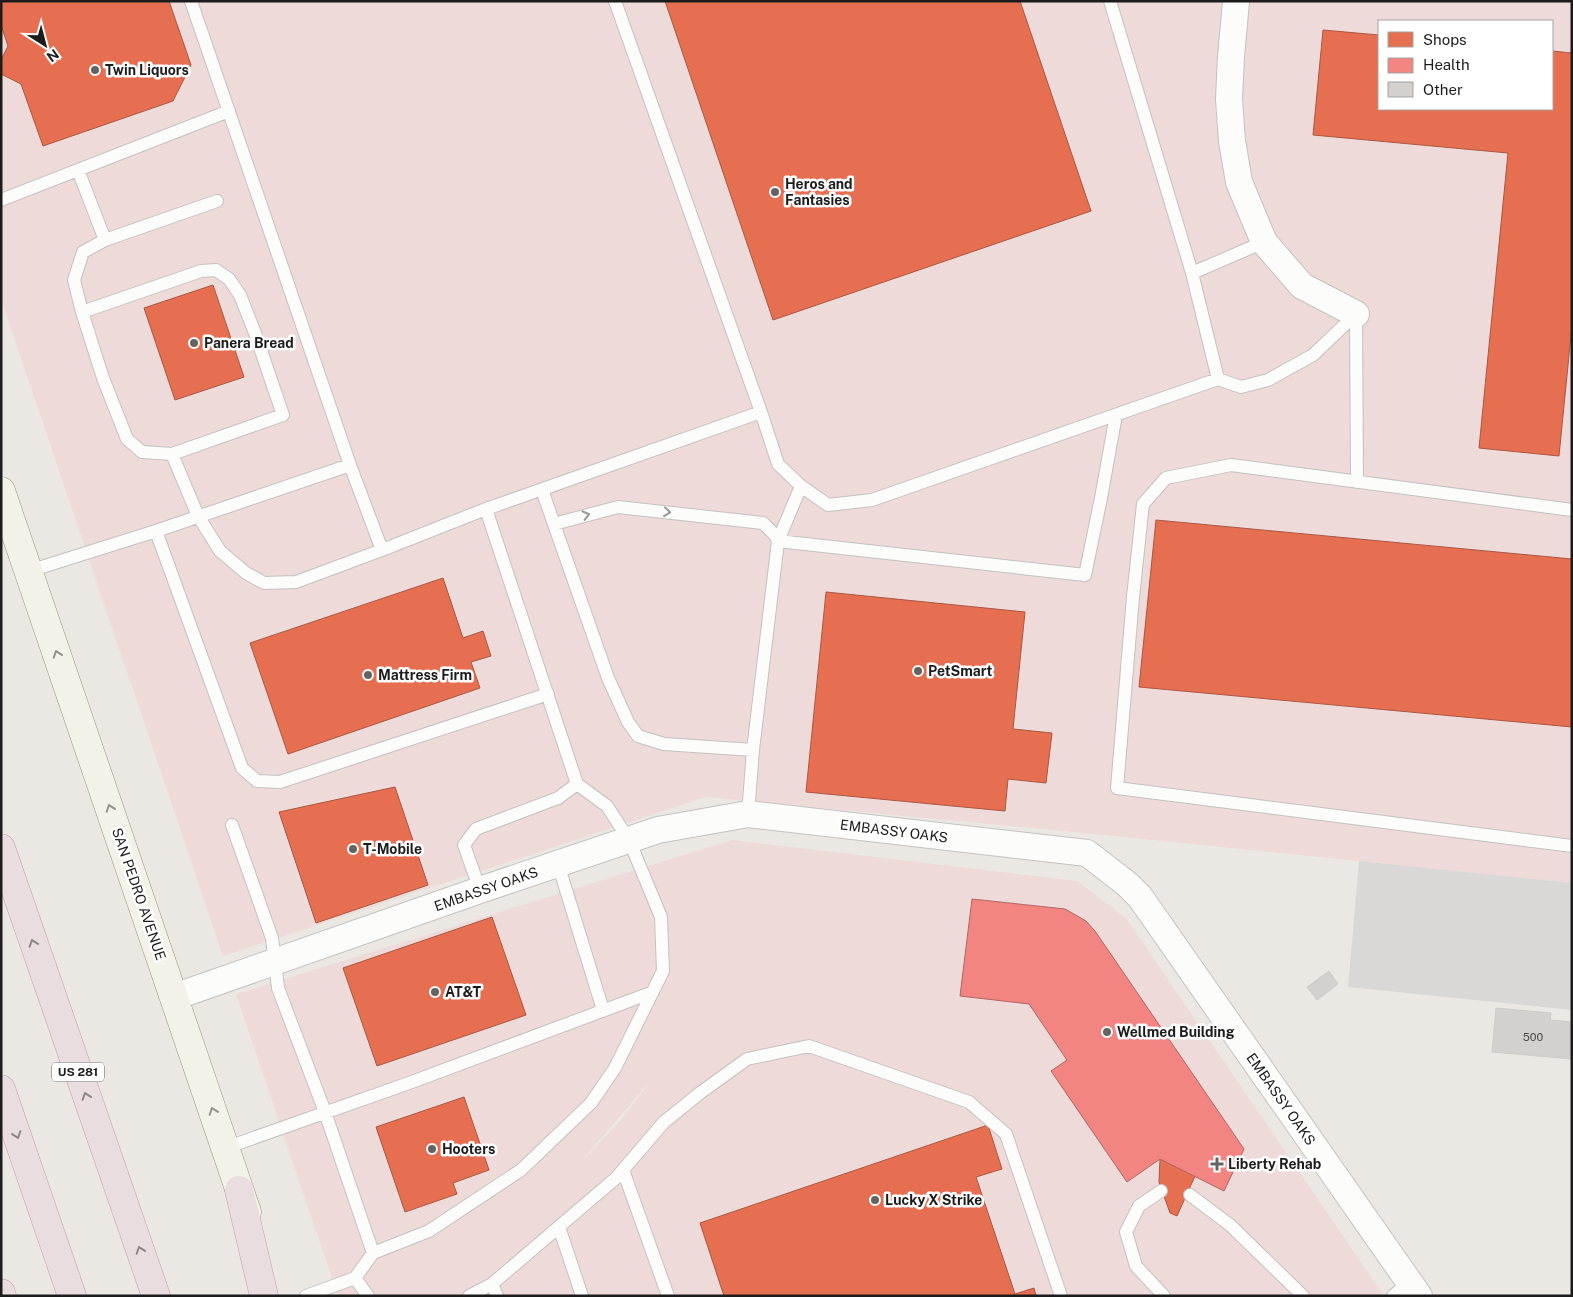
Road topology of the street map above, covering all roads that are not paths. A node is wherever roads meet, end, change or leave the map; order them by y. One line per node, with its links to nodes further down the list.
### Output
1 (191, 1): 5 (lane)
2 (615, 1): 15 (lane)
3 (1110, 1): 11 (lane)
4 (1236, 1): 10 (street)
5 (229, 111): 6 (lane); 18 (lane)
6 (78, 170): 7 (lane); 9 (lane)
7 (1, 200)
8 (217, 201): 9 (lane)
9 (106, 240): 12 (lane)
10 (1264, 242): 11 (lane); 13 (street)
11 (1192, 273): 14 (lane)
12 (82, 312): 17 (lane); 17 (lane)
13 (1356, 314): 14 (lane); 19 (lane)
14 (1218, 379): 16 (lane)
15 (761, 412): 20 (lane); 21 (lane)
16 (1116, 415): 20 (lane); 28 (lane)
17 (172, 454): 25 (lane)
18 (350, 465): 25 (lane); 29 (lane)
19 (1357, 482): 24 (lane); 37 (lane)
20 (801, 486): 28 (lane)
21 (542, 490): 23 (lane); 26 (lane)
22 (1, 491): 30 (main road, SAN PEDRO AVENUE)
23 (486, 508): 29 (lane); 31 (lane)
24 (1572, 510)
25 (198, 516): 27 (lane); 29 (lane)
26 (554, 524): 28 (lane, one-way to 28); 32 (lane)
27 (156, 531): 30 (lane); 31 (lane)
28 (778, 541): 32 (lane)
29 (382, 550)
30 (28, 571): 43 (main road, SAN PEDRO AVENUE, one-way to 30)
31 (548, 694): 33 (lane)
32 (753, 750): 34 (lane)
33 (577, 784): 36 (lane); 40 (lane)
34 (748, 814): 36 (street, EMBASSY OAKS); 56 (street, EMBASSY OAKS)
35 (232, 826): 41 (lane)
36 (629, 840): 39 (street, EMBASSY OAKS); 42 (lane)
37 (1572, 846)
38 (1, 848): 58 (highway, US 281, one-way to 38)
39 (558, 864): 40 (street, EMBASSY OAKS); 44 (lane)
40 (480, 890): 41 (street, EMBASSY OAKS)
41 (275, 963): 43 (street, EMBASSY OAKS); 46 (lane)
42 (653, 992): 44 (lane); 53 (lane)
43 (174, 997): 47 (main road, SAN PEDRO AVENUE, one-way to 43)
44 (603, 1010): 46 (lane)
45 (1, 1089): 57 (highway, one-way to 57)
46 (326, 1112): 47 (lane); 53 (lane)
47 (225, 1148): 49 (main road, SAN PEDRO AVENUE)
48 (623, 1170): 52 (lane); 65 (lane); 66 (lane)
49 (239, 1190): 59 (highway); 60 (main road, SAN PEDRO AVENUE)
50 (1161, 1191): 67 (lane)
51 (1190, 1195): 68 (lane)
52 (559, 1227): 55 (lane); 64 (lane)
53 (373, 1253): 54 (lane)
54 (355, 1278): 61 (lane); 62 (lane)
55 (494, 1290): 63 (lane)
56 (1407, 1291)
57 (72, 1296)
58 (156, 1296)
59 (264, 1296)
60 (278, 1296)
61 (306, 1296)
62 (368, 1296)
63 (469, 1296)
64 (582, 1296)
65 (668, 1296)
66 (1061, 1296)
67 (1164, 1296)
68 (1302, 1296)

